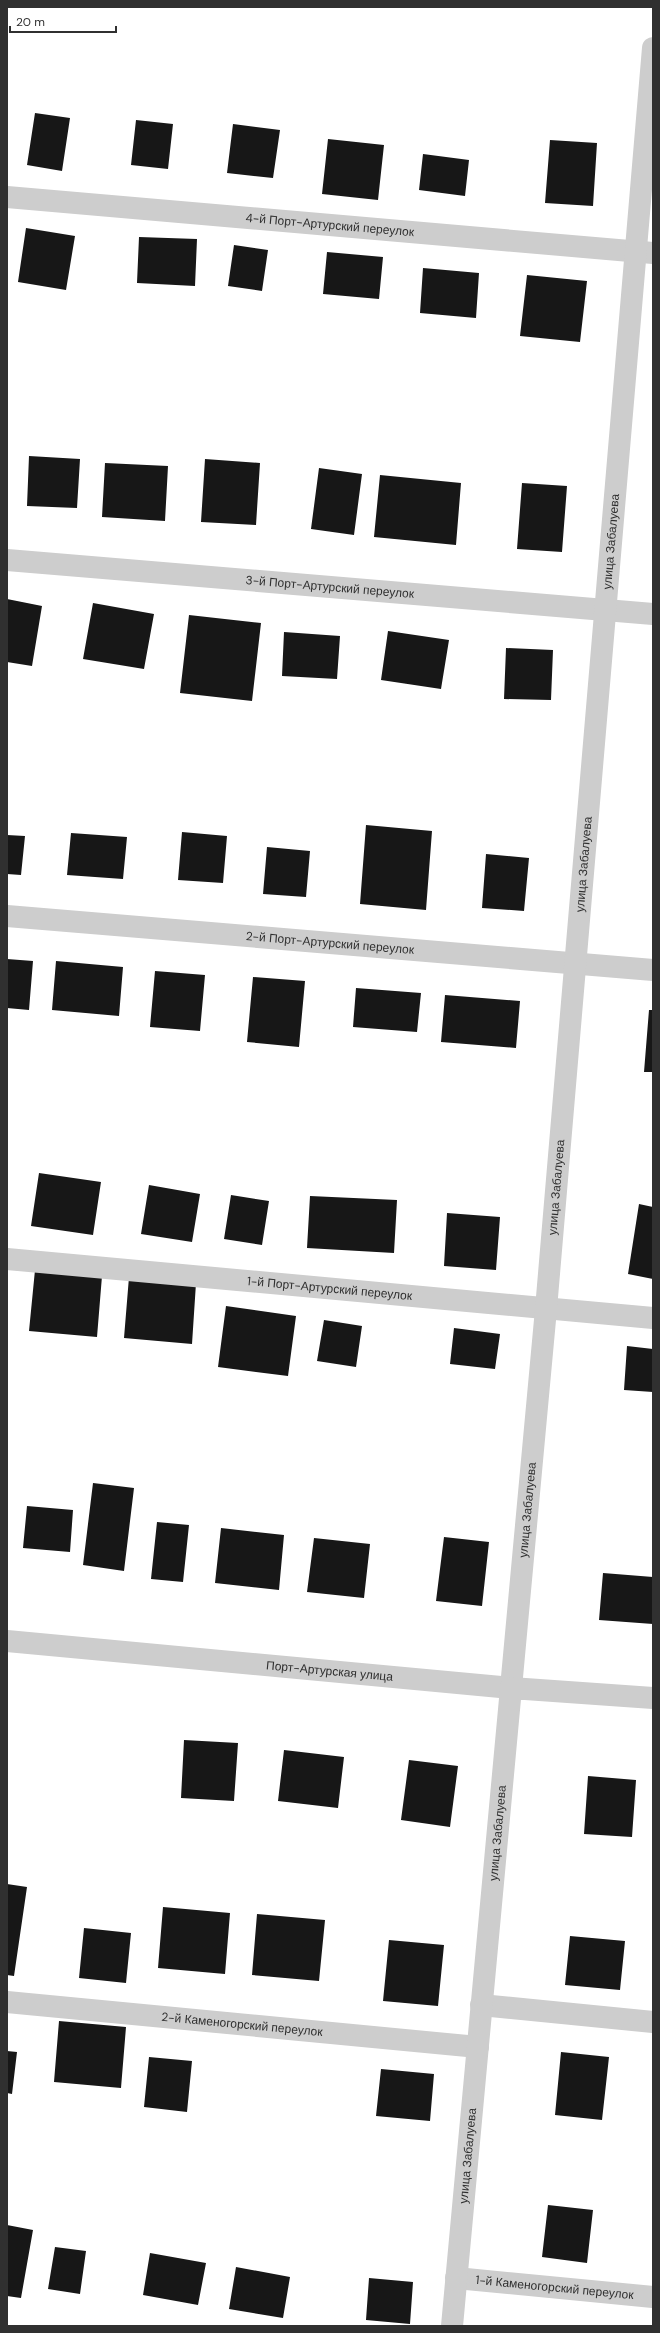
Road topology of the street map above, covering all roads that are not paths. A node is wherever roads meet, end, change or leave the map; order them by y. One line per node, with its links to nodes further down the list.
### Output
1 (653, 48): 3 (street, улица Забалуева)
2 (7, 198): 3 (street, 4-й Порт-Артурский переулок)
3 (644, 252): 5 (street, улица Забалуева)
4 (7, 560): 5 (street, 3-й Порт-Артурский переулок)
5 (605, 610): 6 (street, 3-й Порт-Артурский переулок); 8 (street, улица Забалуева)
6 (653, 614)
7 (7, 916): 8 (street, 2-й Порт-Артурский переулок)
8 (575, 964): 9 (street, 2-й Порт-Артурский переулок); 11 (street, улица Забалуева)
9 (653, 970)
10 (7, 1259): 11 (street, 1-й Порт-Артурский переулок)
11 (546, 1309): 12 (street, 1-й Порт-Артурский переулок); 14 (street, улица Забалуева)
12 (653, 1318)
13 (7, 1641): 14 (street, Порт-Артурская улица)
14 (511, 1688): 15 (street, Порт-Артурская улица); 17 (street, улица Забалуева)
15 (653, 1698)
16 (7, 2002): 19 (street, 2-й Каменогорский переулок)
17 (481, 2005): 18 (street); 19 (street, улица Забалуева)
18 (653, 2022)
19 (478, 2047): 20 (street, улица Забалуева)
20 (456, 2278): 21 (street, 1-й Каменогорский переулок); 22 (street, улица Забалуева)
21 (653, 2297)
22 (452, 2326)

